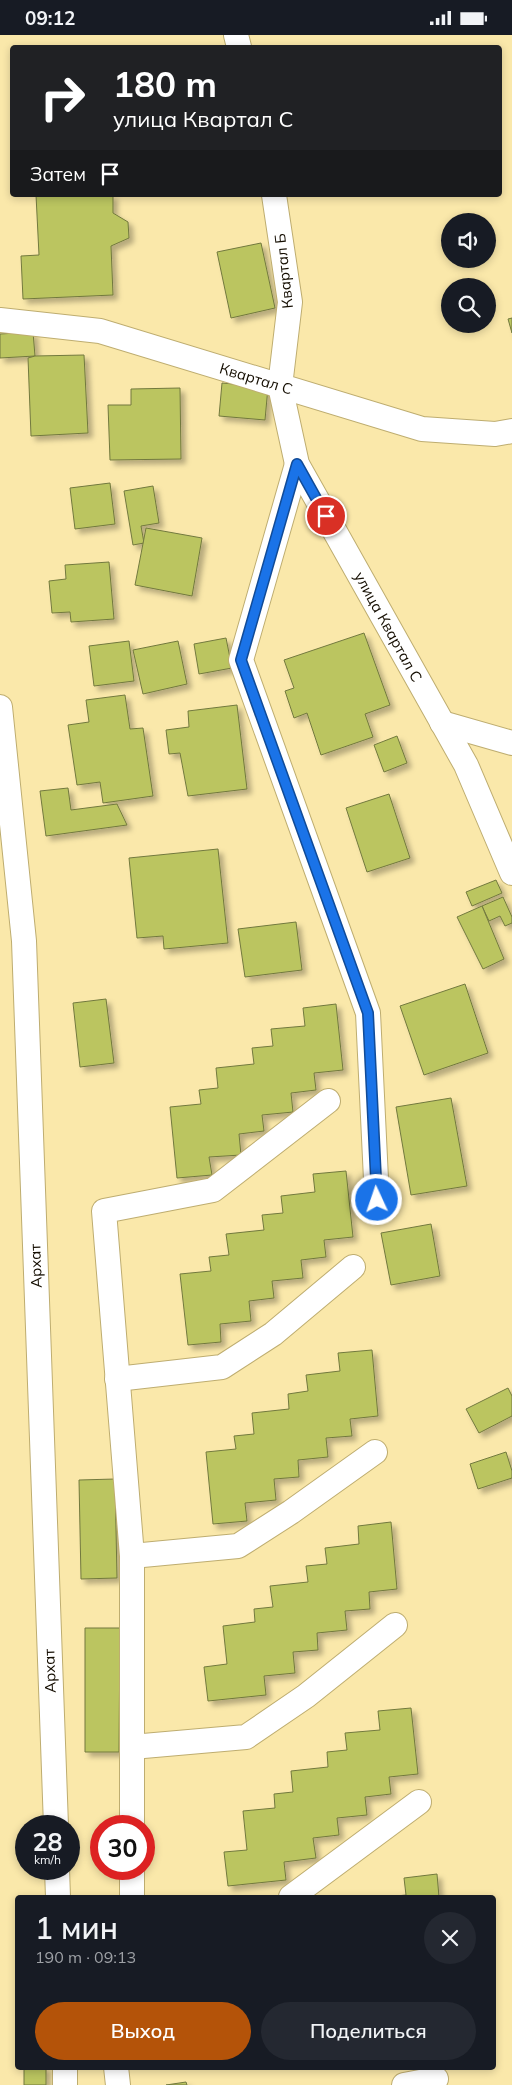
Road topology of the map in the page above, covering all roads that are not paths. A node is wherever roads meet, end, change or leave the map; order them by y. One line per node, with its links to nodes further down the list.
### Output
1 (274, 197): 3 (street, Квартал Б)
2 (0, 320): 3 (street, Квартал С)
3 (280, 381): 4 (street, Квартал С); 5 (street, улица Квартал С)
4 (512, 431)
5 (297, 464): 7 (street, улица Квартал С); 11 (street)
6 (0, 707): 19 (street, Архат)
7 (442, 723): 8 (street); 9 (street, улица Квартал С)
8 (512, 743)
9 (512, 873)
10 (328, 1101): 13 (street)
11 (377, 1200)
12 (353, 1267): 13 (street)
13 (117, 1379): 15 (street)
14 (375, 1452): 15 (street)
15 (132, 1556): 17 (street)
16 (395, 1625): 17 (street)
17 (132, 1747): 20 (street)
18 (419, 1802): 25 (street)
19 (56, 1815)
20 (132, 1815)
21 (58, 1880): 23 (street)
22 (132, 1880): 24 (street)
23 (58, 1895)
24 (132, 1895)
25 (294, 1895)
26 (65, 2070): 29 (street)
27 (116, 2070): 30 (street)
28 (436, 2079): 31 (street)
29 (65, 2085)
30 (118, 2085)
31 (404, 2085)

